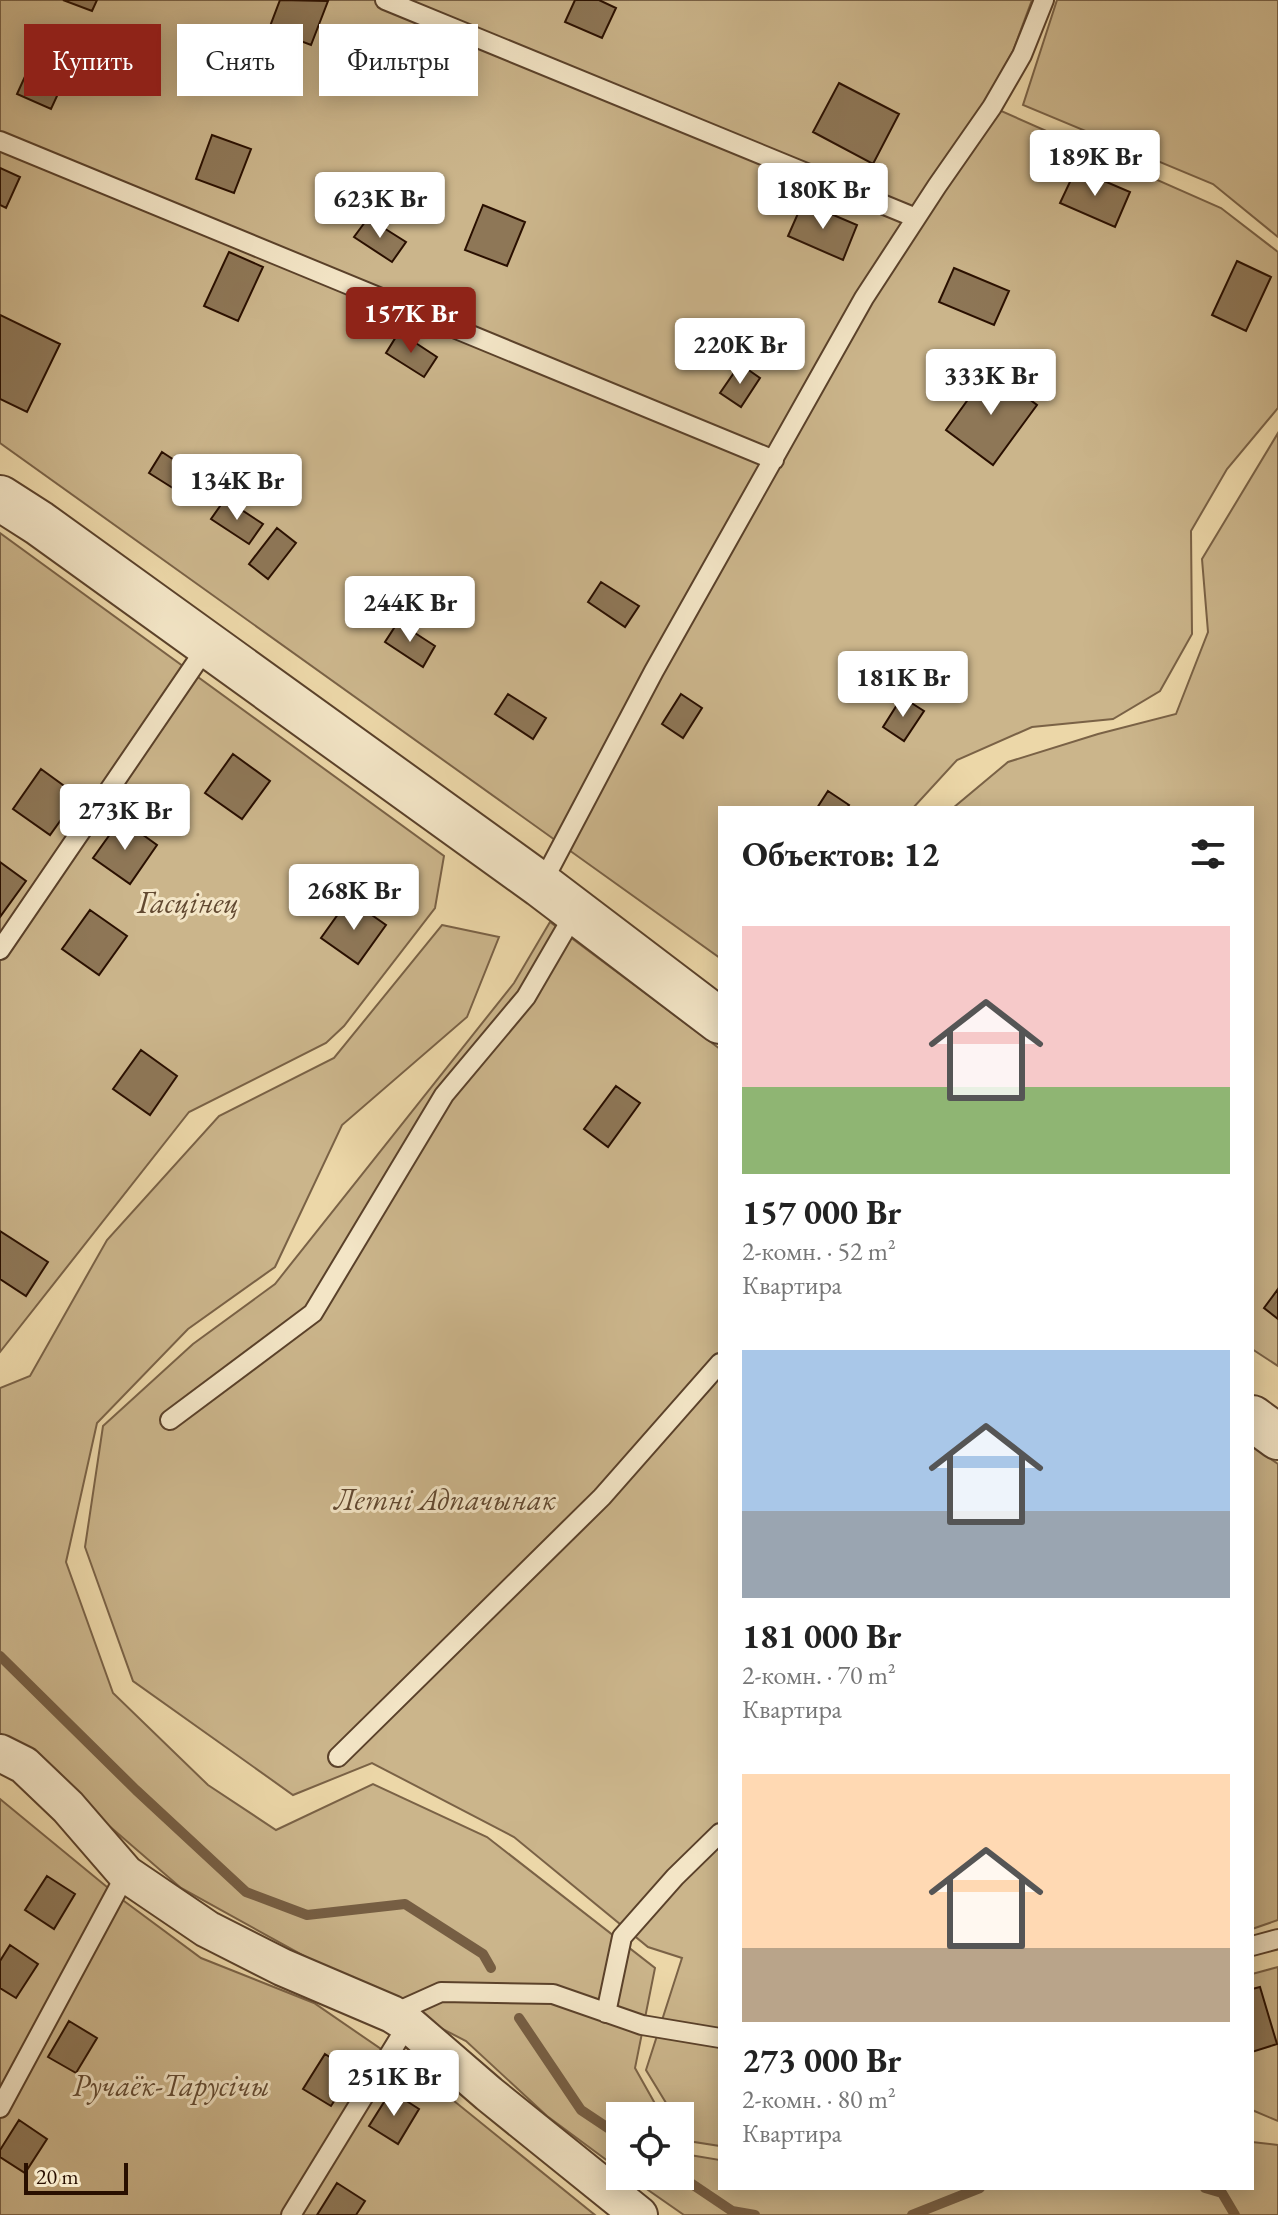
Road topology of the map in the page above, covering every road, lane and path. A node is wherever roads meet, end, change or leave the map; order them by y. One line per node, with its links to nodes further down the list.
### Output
1 (385, 0): 4 (lane)
2 (1044, 0): 4 (lane)
3 (0, 141): 5 (lane)
4 (916, 218): 5 (lane)
5 (774, 460): 8 (lane)
6 (0, 498): 7 (street)
7 (208, 645): 8 (street); 10 (lane)
8 (541, 885): 9 (street)
9 (576, 911): 11 (street); 14 (lane)
10 (0, 950)
11 (718, 1019)
12 (718, 1365): 17 (lane)
13 (1254, 1419): 15 (street)
14 (170, 1420)
15 (1278, 1437)
16 (0, 1753): 19 (street)
17 (338, 1757)
18 (718, 1835): 22 (lane)
19 (126, 1874): 23 (street); 25 (lane)
20 (1278, 1939): 21 (lane)
21 (1254, 1945)
22 (606, 2013): 23 (lane); 24 (lane)
23 (400, 2019): 26 (lane); 27 (street)
24 (718, 2038)
25 (0, 2108)
26 (291, 2215)
27 (639, 2215)

